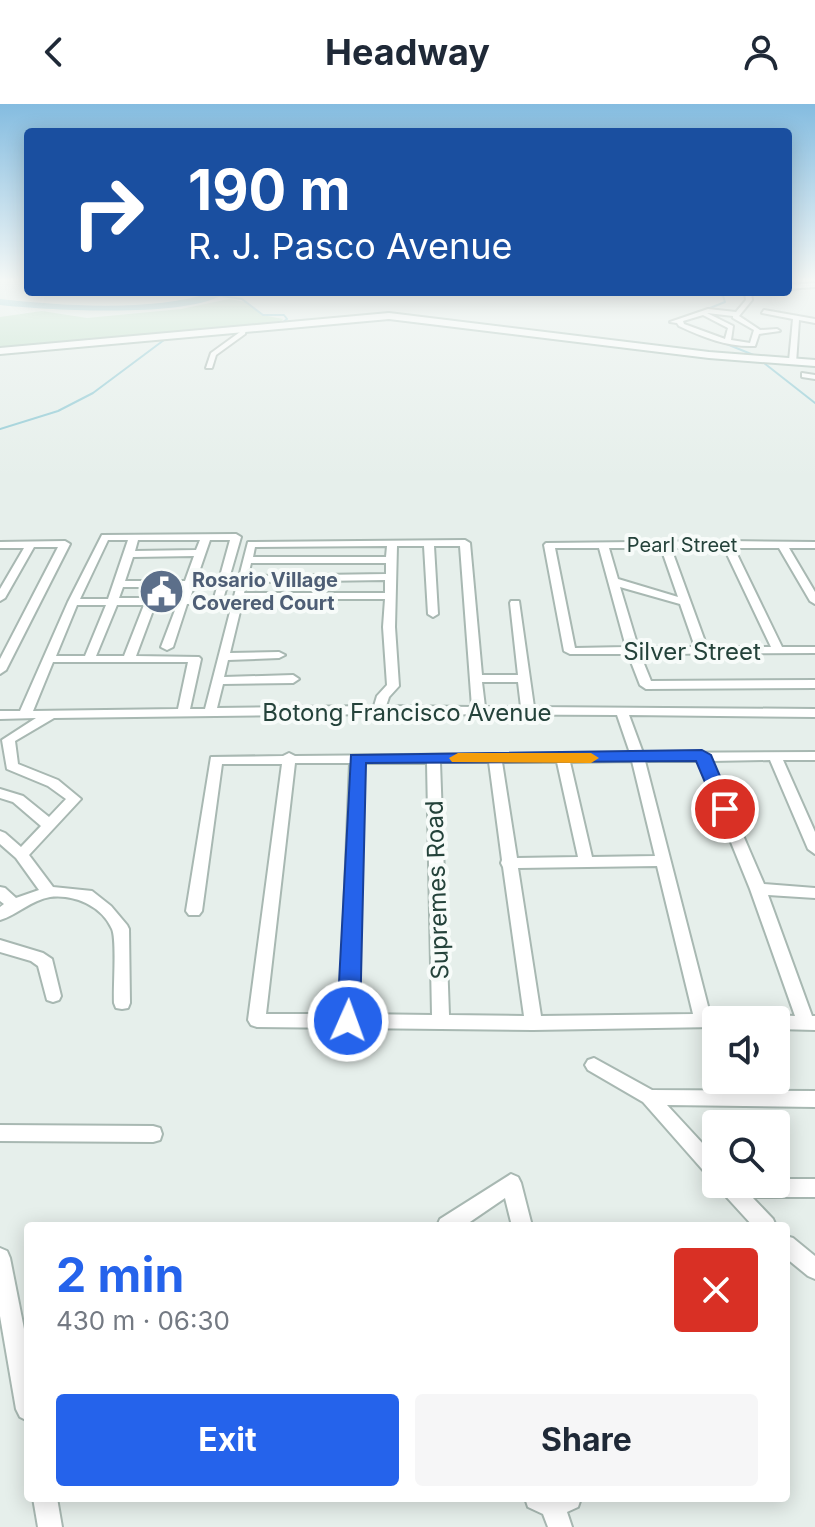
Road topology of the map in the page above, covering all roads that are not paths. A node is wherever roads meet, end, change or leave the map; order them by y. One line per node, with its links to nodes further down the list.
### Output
1 (59, 345): 6 (main road)
2 (225, 345): 11 (street)
3 (652, 345): 8 (main road)
4 (704, 345): 8 (street)
5 (794, 345): 9 (street)
6 (0, 351)
7 (744, 351): 8 (street)
8 (712, 352): 9 (main road)
9 (793, 361): 10 (main road)
10 (815, 363)
11 (209, 366)
12 (805, 375): 13 (street)
13 (815, 377)
14 (206, 537): 15 (street); 25 (street); 39 (street)
15 (134, 538): 26 (street); 38 (street)
16 (392, 543): 17 (street); 27 (street); 28 (street)
17 (429, 543): 44 (street); 57 (street)
18 (727, 544): 22 (street, Pearl Street); 23 (street, Pearl Street); 47 (street)
19 (0, 545): 20 (street)
20 (30, 545): 36 (street); 56 (street)
21 (603, 545): 22 (street, Pearl Street); 31 (street); 49 (street, Pearl Street)
22 (665, 545): 40 (street)
23 (782, 545): 24 (street, Pearl Street); 37 (street)
24 (815, 545)
25 (200, 553): 26 (street); 33 (street)
26 (127, 554): 32 (street)
27 (248, 560): 28 (street); 30 (street)
28 (392, 560): 29 (street)
29 (391, 577): 30 (street); 35 (street)
30 (243, 579): 34 (street)
31 (612, 581): 40 (street); 50 (street)
32 (118, 584): 33 (street); 41 (street)
33 (189, 584): 39 (street)
34 (240, 596): 35 (street); 52 (street)
35 (391, 596): 62 (street)
36 (0, 598)
37 (815, 601)
38 (73, 602): 41 (street); 54 (street)
39 (183, 602): 42 (street); 45 (street)
40 (685, 602): 46 (street)
41 (112, 603): 42 (street); 55 (street)
42 (150, 603): 53 (street)
43 (515, 603): 59 (street)
44 (433, 614)
45 (167, 647)
46 (702, 650): 47 (street, Silver Street); 50 (street, Silver Street)
47 (778, 650): 48 (street, Silver Street)
48 (815, 650)
49 (570, 651): 50 (street, Silver Street)
50 (633, 651): 61 (street)
51 (279, 655): 52 (street)
52 (224, 657): 60 (street)
53 (129, 658): 55 (street); 66 (street)
54 (51, 659): 55 (street); 71 (street)
55 (89, 659)
56 (0, 670)
57 (476, 678): 59 (street); 64 (street)
58 (293, 679): 60 (street)
59 (523, 679): 65 (street)
60 (218, 681): 63 (street)
61 (815, 684)
62 (379, 710): 63 (street, Botong Francisco Avenue); 64 (street, Botong Francisco Avenue)
63 (210, 712): 66 (street, Botong Francisco Avenue)
64 (479, 712): 65 (street, Botong Francisco Avenue)
65 (528, 712): 67 (street, Botong Francisco Avenue)
66 (183, 713): 69 (street, Botong Francisco Avenue)
67 (622, 713): 68 (street, Botong Francisco Avenue); 74 (street)
68 (815, 713)
69 (52, 714): 71 (street, Botong Francisco Avenue); 72 (street)
70 (0, 715): 71 (street, Botong Francisco Avenue)
71 (25, 715)
72 (4, 740): 82 (street)
73 (702, 755): 74 (street); 75 (street); 91 (street)
74 (637, 756): 81 (street); 89 (street)
75 (775, 756): 76 (street); 86 (street)
76 (815, 756)
77 (289, 757): 79 (street); 96 (street); 102 (street)
78 (433, 757): 79 (street); 80 (street); 103 (street, Supremes Road)
79 (357, 758): 102 (street)
80 (495, 759): 81 (street); 90 (street)
81 (563, 759): 88 (street)
82 (6, 766): 84 (street)
83 (0, 793): 84 (street)
84 (49, 825): 87 (street)
85 (0, 836): 87 (street)
86 (815, 849)
87 (21, 855): 93 (street)
88 (586, 861): 89 (street); 90 (street)
89 (663, 861): 100 (street)
90 (508, 863): 105 (street)
91 (758, 889): 94 (street); 106 (street)
92 (0, 892): 95 (street)
93 (49, 892): 95 (street); 99 (street)
94 (815, 893)
95 (7, 910)
96 (194, 911)
97 (0, 946): 98 (street)
98 (53, 996)
99 (122, 1003)
100 (706, 1006)
101 (702, 1020): 105 (street)
102 (348, 1021): 103 (street)
103 (441, 1022): 105 (street)
104 (790, 1022): 106 (street)
105 (533, 1023)
106 (810, 1023)
107 (594, 1065): 108 (street)
108 (649, 1097): 109 (street); 112 (street)
109 (815, 1099)
110 (0, 1133): 111 (street)
111 (153, 1134)
112 (702, 1156)
113 (790, 1187): 114 (street)
114 (815, 1188)
115 (740, 1198): 118 (street)
116 (453, 1222): 117 (street)
117 (521, 1222)
118 (762, 1222)
119 (790, 1248): 121 (street)
120 (0, 1258): 122 (street)
121 (815, 1269)
122 (24, 1387)
123 (46, 1502): 124 (street)
124 (50, 1527)

